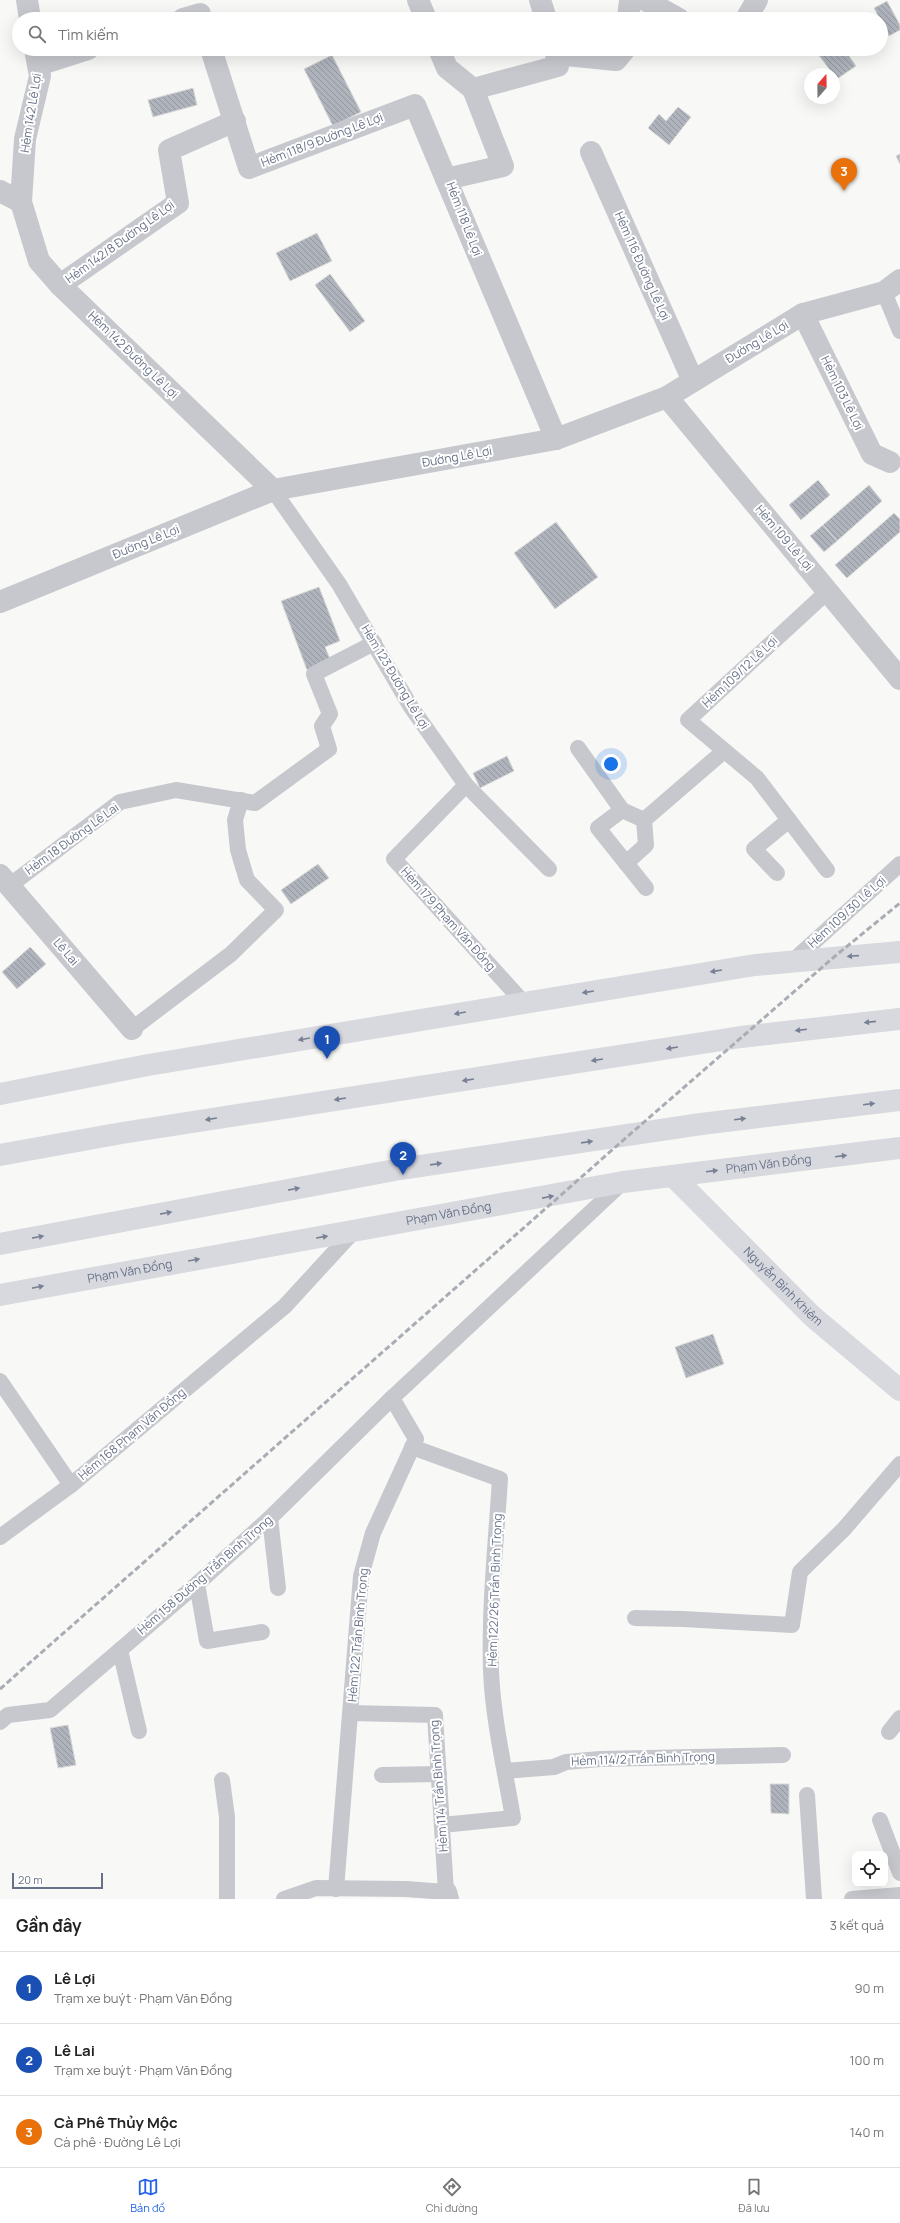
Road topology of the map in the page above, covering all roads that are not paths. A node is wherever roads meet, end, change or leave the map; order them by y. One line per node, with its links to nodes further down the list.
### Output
1 (27, 0): 7 (street)
2 (418, 0): 8 (street)
3 (540, 0): 9 (street)
4 (630, 0): 10 (street)
5 (645, 0): 11 (street)
6 (757, 0): 12 (street)
7 (29, 12)
8 (423, 12)
9 (544, 12)
10 (629, 12)
11 (666, 12)
12 (750, 12)
13 (213, 56): 20 (street, Hẻm 118/9 Đường Lê Lợi)
14 (442, 56): 19 (street)
15 (556, 56): 19 (street)
16 (589, 56): 17 (street)
17 (619, 56)
18 (36, 57): 24 (street, Hẻm 142 Lê Lợi)
19 (473, 89): 22 (street, Hẻm 118 Lê Lợi)
20 (235, 121): 22 (street, Hẻm 118/9 Đường Lê Lợi); 25 (street, Hẻm 142/8 Đường Lê Lợi)
21 (591, 152): 29 (street, Hẻm 116 Đường Lê Lợi)
22 (446, 178): 31 (street, Hẻm 118 Lê Lợi)
23 (0, 191): 24 (street)
24 (21, 202): 25 (street, Hẻm 142 Đường Lê Lợi)
25 (60, 285): 33 (street, Hẻm 142 Đường Lê Lợi)
26 (892, 286): 27 (street, Đường Lê Lợi); 28 (lane)
27 (803, 314): 29 (street, Đường Lê Lợi); 32 (street, Hẻm 103 Lê Lợi)
28 (900, 331)
29 (693, 381): 30 (street, Đường Lê Lợi)
30 (667, 396): 31 (street, Đường Lê Lợi); 34 (street, Hẻm 109 Lê Lợi)
31 (556, 439): 33 (street, Đường Lê Lợi)
32 (890, 462)
33 (273, 490): 35 (street, Đường Lê Lợi); 36 (lane, Hẻm 123 Đường Lê Lợi)
34 (828, 591): 37 (street, Hẻm 109 Lê Lợi); 39 (lane, Hẻm 109/12 Lê Lợi)
35 (0, 602)
36 (374, 642): 40 (lane, Hẻm 123 Đường Lê Lợi); 41 (lane, Hẻm 18 Đường Lê Lai)
37 (900, 679)
38 (578, 748): 42 (lane)
39 (724, 751): 43 (lane); 44 (lane, Hẻm 109/12 Lê Lợi)
40 (466, 785): 47 (lane, Hẻm 123 Đường Lê Lợi); 54 (lane, Hẻm 179 Phạm Văn Đồng)
41 (241, 800): 50 (lane, Hẻm 18 Đường Lê Lai); 56 (lane)
42 (622, 810): 43 (lane); 45 (lane)
43 (644, 820): 45 (lane)
44 (789, 820): 48 (lane, Hẻm 109/12 Lê Lợi); 49 (lane)
45 (626, 863): 51 (lane)
46 (900, 864): 53 (lane, Hẻm 109/30 Lê Lợi)
47 (549, 869)
48 (827, 870)
49 (777, 873)
50 (4, 880): 56 (street, Lê Lai)
51 (646, 888)
52 (896, 952): 53 (main road, one-way to 53)
53 (794, 960): 54 (main road, one-way to 54)
54 (523, 1002): 57 (main road, one-way to 57)
55 (900, 1019): 60 (main road, one-way to 60)
56 (132, 1029)
57 (0, 1094)
58 (900, 1100): 64 (main road, one-way to 58)
59 (900, 1148): 61 (main road, Phạm Văn Đồng, one-way to 59)
60 (0, 1155)
61 (674, 1176): 62 (main road, Phạm Văn Đồng); 67 (main road, Nguyễn Bỉnh Khiêm)
62 (623, 1182): 63 (main road, Phạm Văn Đồng, one-way to 62); 68 (lane, Hẻm 158 Đường Trần Bình Trọng)
63 (352, 1233): 65 (main road, Phạm Văn Đồng, one-way to 63); 71 (lane, Hẻm 168 Phạm Văn Đồng)
64 (0, 1244)
65 (0, 1295)
66 (0, 1381): 71 (lane, Hẻm 168 Phạm Văn Đồng)
67 (900, 1390)
68 (392, 1398): 69 (lane, Hẻm 122 Trần Bình Trọng); 72 (lane, Hẻm 158 Đường Trần Bình Trọng)
69 (412, 1447): 79 (lane, Hẻm 122 Trần Bình Trọng); 85 (lane, Hẻm 122/26 Trần Bình Trọng)
70 (900, 1464): 76 (lane)
71 (71, 1485): 73 (lane, Hẻm 168 Phạm Văn Đồng)
72 (270, 1518): 74 (lane, Hẻm 158 Đường Trần Bình Trọng); 75 (lane)
73 (0, 1537)
74 (197, 1584): 77 (lane); 78 (lane, Hẻm 158 Đường Trần Bình Trọng)
75 (278, 1588)
76 (635, 1618)
77 (262, 1632)
78 (120, 1650): 81 (lane, Hẻm 158 Đường Trần Bình Trọng); 82 (lane)
79 (351, 1713): 86 (lane, Hẻm 114 Trần Bình Trọng); 93 (lane, Hẻm 122 Trần Bình Trọng)
80 (900, 1718): 83 (lane)
81 (0, 1722)
82 (139, 1731)
83 (889, 1732)
84 (783, 1755): 85 (lane, Hẻm 114/2 Trần Bình Trọng)
85 (505, 1771): 91 (lane, Hẻm 122/26 Trần Bình Trọng)
86 (439, 1774): 87 (lane); 91 (lane, Hẻm 114 Trần Bình Trọng)
87 (382, 1775)
88 (222, 1780): 96 (lane)
89 (807, 1794): 98 (lane)
90 (880, 1820): 92 (lane)
91 (442, 1825): 95 (lane, Hẻm 114 Trần Bình Trọng)
92 (900, 1873)
93 (336, 1888): 95 (lane); 97 (lane)
94 (900, 1895): 99 (lane)
95 (447, 1896)
96 (226, 1899)
97 (284, 1899)
98 (814, 1899)
99 (852, 1899)

